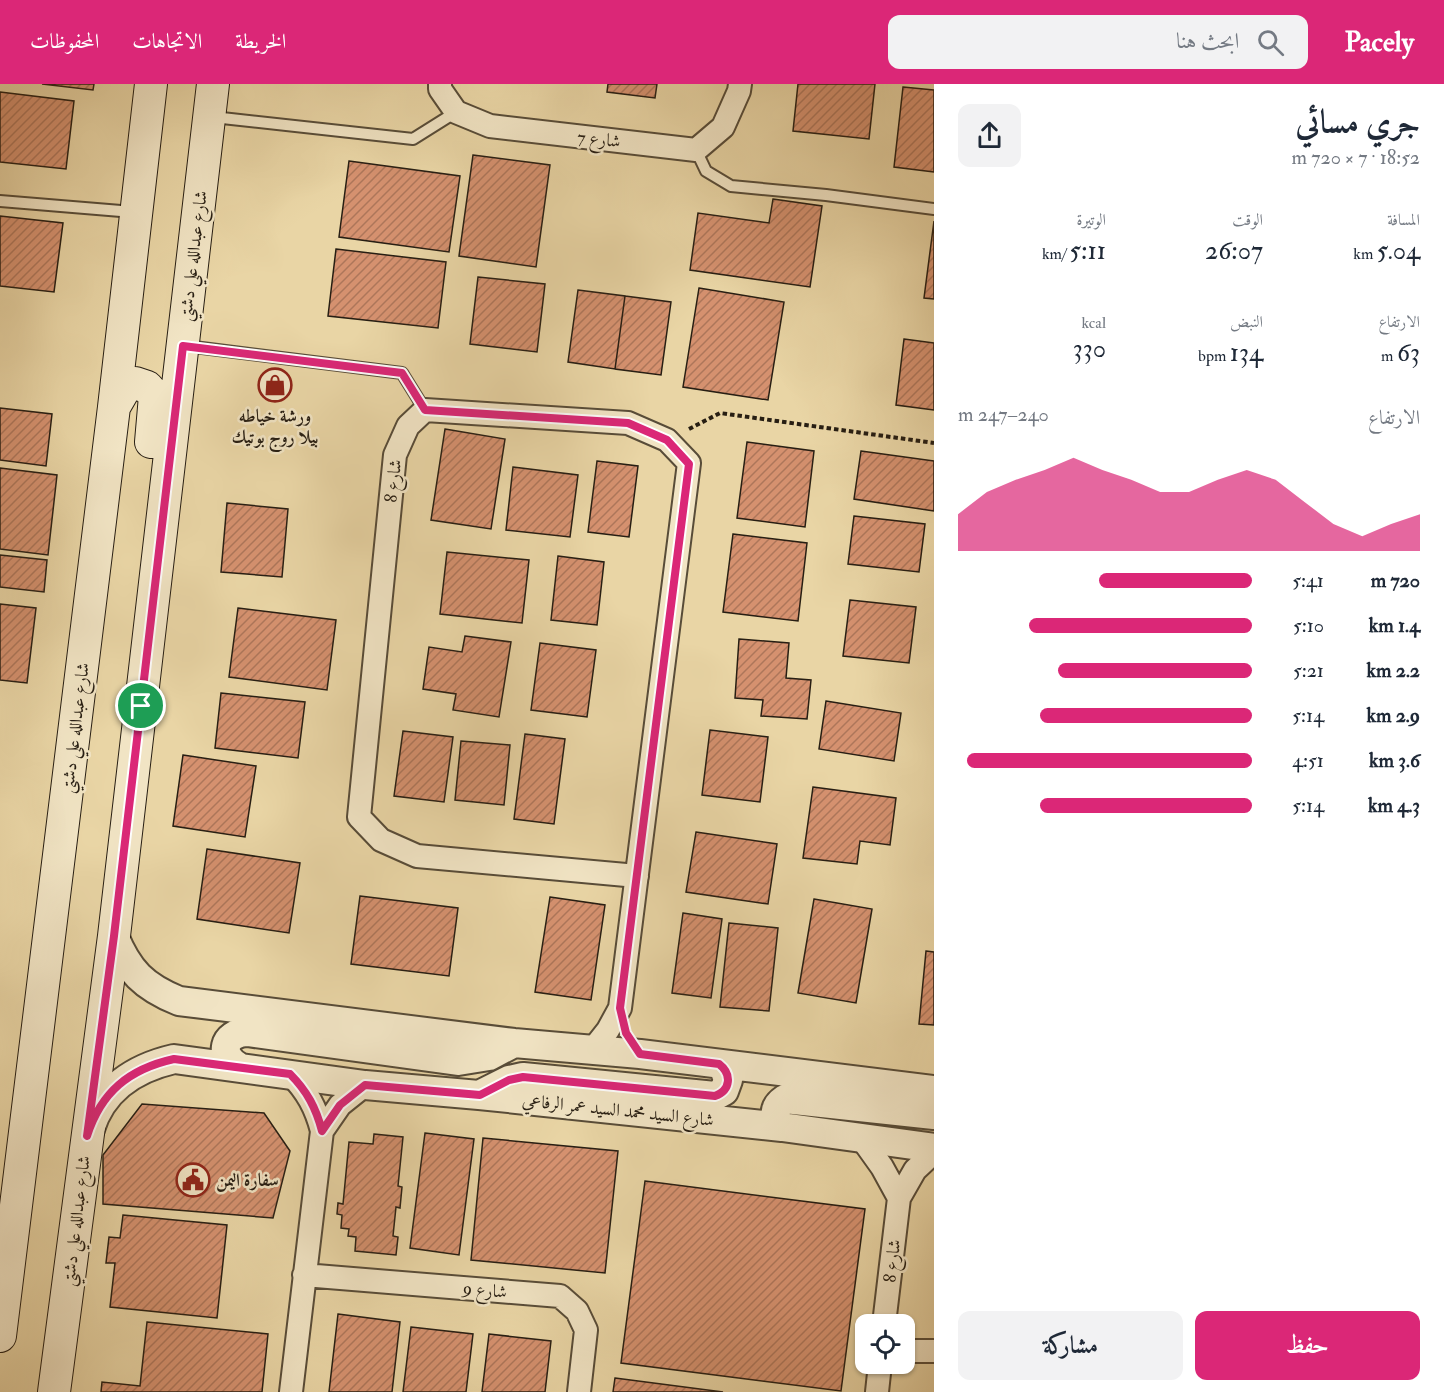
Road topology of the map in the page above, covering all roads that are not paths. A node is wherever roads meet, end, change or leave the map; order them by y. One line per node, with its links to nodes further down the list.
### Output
1 (151, 84): 10 (main road, شارع عبدالله علي دشتي)
2 (213, 84): 6 (main road, شارع عبدالله علي دشتي)
3 (441, 84): 5 (street)
4 (740, 84): 7 (street)
5 (456, 112): 6 (lane); 7 (street, شارع 7)
6 (209, 117): 11 (main road, شارع عبدالله علي دشتي)
7 (696, 150): 9 (lane)
8 (0, 201): 10 (lane)
9 (934, 209)
10 (137, 212): 12 (main road, شارع عبدالله علي دشتي)
11 (183, 346): 13 (lane); 14 (main road, شارع عبدالله علي دشتي)
12 (114, 407): 14 (main road); 36 (main road, شارع عبدالله علي دشتي)
13 (425, 410): 15 (street); 15 (street, شارع 8)
14 (141, 706): 16 (main road, شارع عبدالله علي دشتي)
15 (638, 876): 17 (street)
16 (114, 936): 18 (street); 30 (main road, شارع عبدالله علي دشتي)
17 (620, 1008): 19 (street); 20 (street)
18 (514, 1043): 19 (street); 22 (street)
19 (593, 1049): 20 (street)
20 (640, 1054): 21 (street)
21 (719, 1064): 25 (street); 26 (street)
22 (239, 1067): 23 (street, شارع السيد محمد السيد عمر الرفاعي); 30 (street, شارع السيد محمد السيد عمر الرفاعي)
23 (290, 1074): 24 (street, شارع السيد محمد السيد عمر الرفاعي); 29 (street)
24 (365, 1085): 26 (street, شارع السيد محمد السيد عمر الرفاعي); 29 (street)
25 (934, 1090)
26 (480, 1095): 28 (street, شارع السيد محمد السيد عمر الرفاعي)
27 (934, 1115): 28 (street)
28 (782, 1128): 31 (street, شارع السيد محمد السيد عمر الرفاعي)
29 (322, 1131): 34 (street)
30 (87, 1136): 40 (main road, شارع عبدالله علي دشتي)
31 (862, 1139): 32 (street, شارع السيد محمد السيد عمر الرفاعي); 33 (street)
32 (934, 1150): 33 (street, شارع 8)
33 (899, 1198): 35 (street, شارع 8)
34 (304, 1275): 41 (street); 42 (street, شارع 9)
35 (885, 1314)
36 (0, 1336)
37 (915, 1351): 38 (street)
38 (934, 1351)
39 (879, 1374): 43 (street)
40 (54, 1392)
41 (291, 1392)
42 (579, 1392)
43 (877, 1392)

